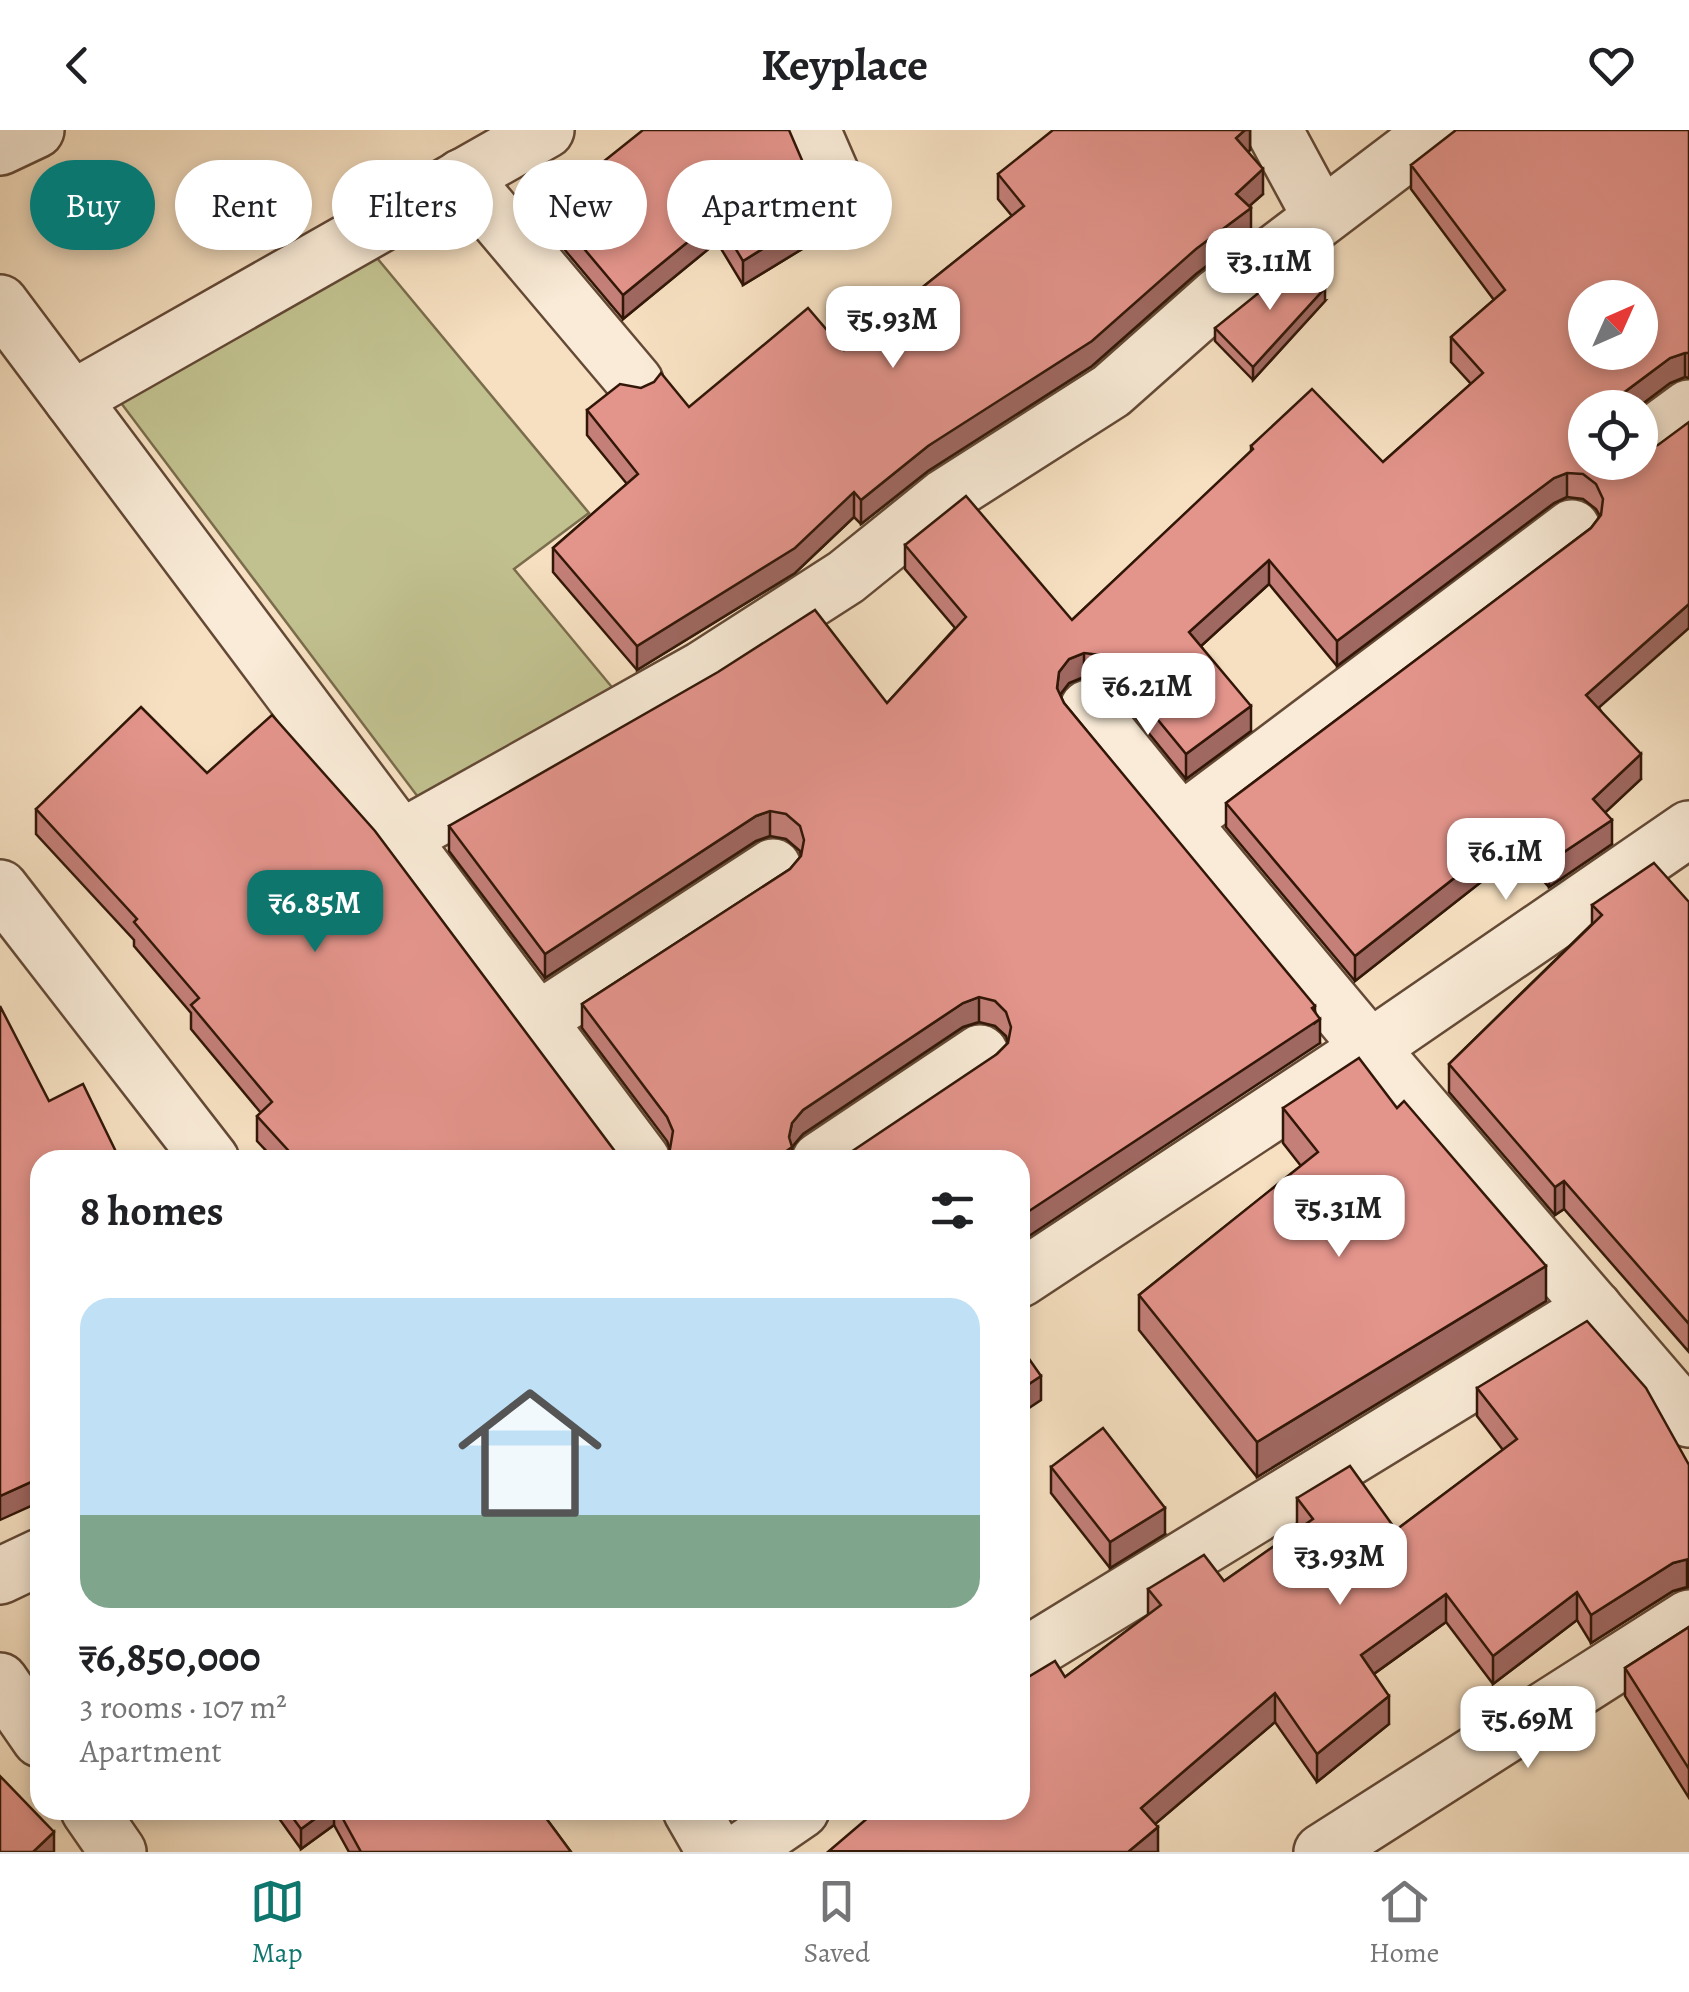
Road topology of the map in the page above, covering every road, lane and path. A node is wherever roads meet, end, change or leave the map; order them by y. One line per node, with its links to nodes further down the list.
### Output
1 (36, 130): 6 (street)
2 (546, 130): 7 (street)
3 (812, 130): 8 (street)
4 (1274, 130): 10 (street)
5 (1437, 130): 10 (street)
6 (0, 148)
7 (493, 160)
8 (825, 160)
9 (493, 215): 13 (street)
10 (1321, 217): 21 (street)
11 (335, 250): 14 (street)
12 (0, 303): 14 (street)
13 (635, 382)
14 (72, 399): 21 (street)
15 (1689, 408): 16 (street)
16 (1658, 431)
17 (1572, 528): 19 (street)
18 (1088, 708): 19 (street)
19 (1181, 822): 25 (street)
20 (1689, 829): 25 (street)
21 (401, 838): 24 (street)
22 (773, 866): 24 (street)
23 (0, 888): 27 (street)
24 (538, 1020): 28 (street)
25 (1370, 1048): 30 (street); 31 (street)
26 (980, 1053): 29 (street)
27 (203, 1150)
28 (635, 1150)
29 (835, 1150)
30 (1030, 1271)
31 (1594, 1308): 32 (street); 36 (street)
32 (1689, 1419)
33 (30, 1562): 34 (street)
34 (0, 1576)
35 (1689, 1618): 45 (street)
36 (1030, 1653)
37 (0, 1682): 38 (street)
38 (30, 1725)
39 (96, 1820): 42 (street)
40 (697, 1820): 43 (street)
41 (786, 1820): 44 (street)
42 (118, 1852)
43 (715, 1852)
44 (740, 1852)
45 (1322, 1852)

